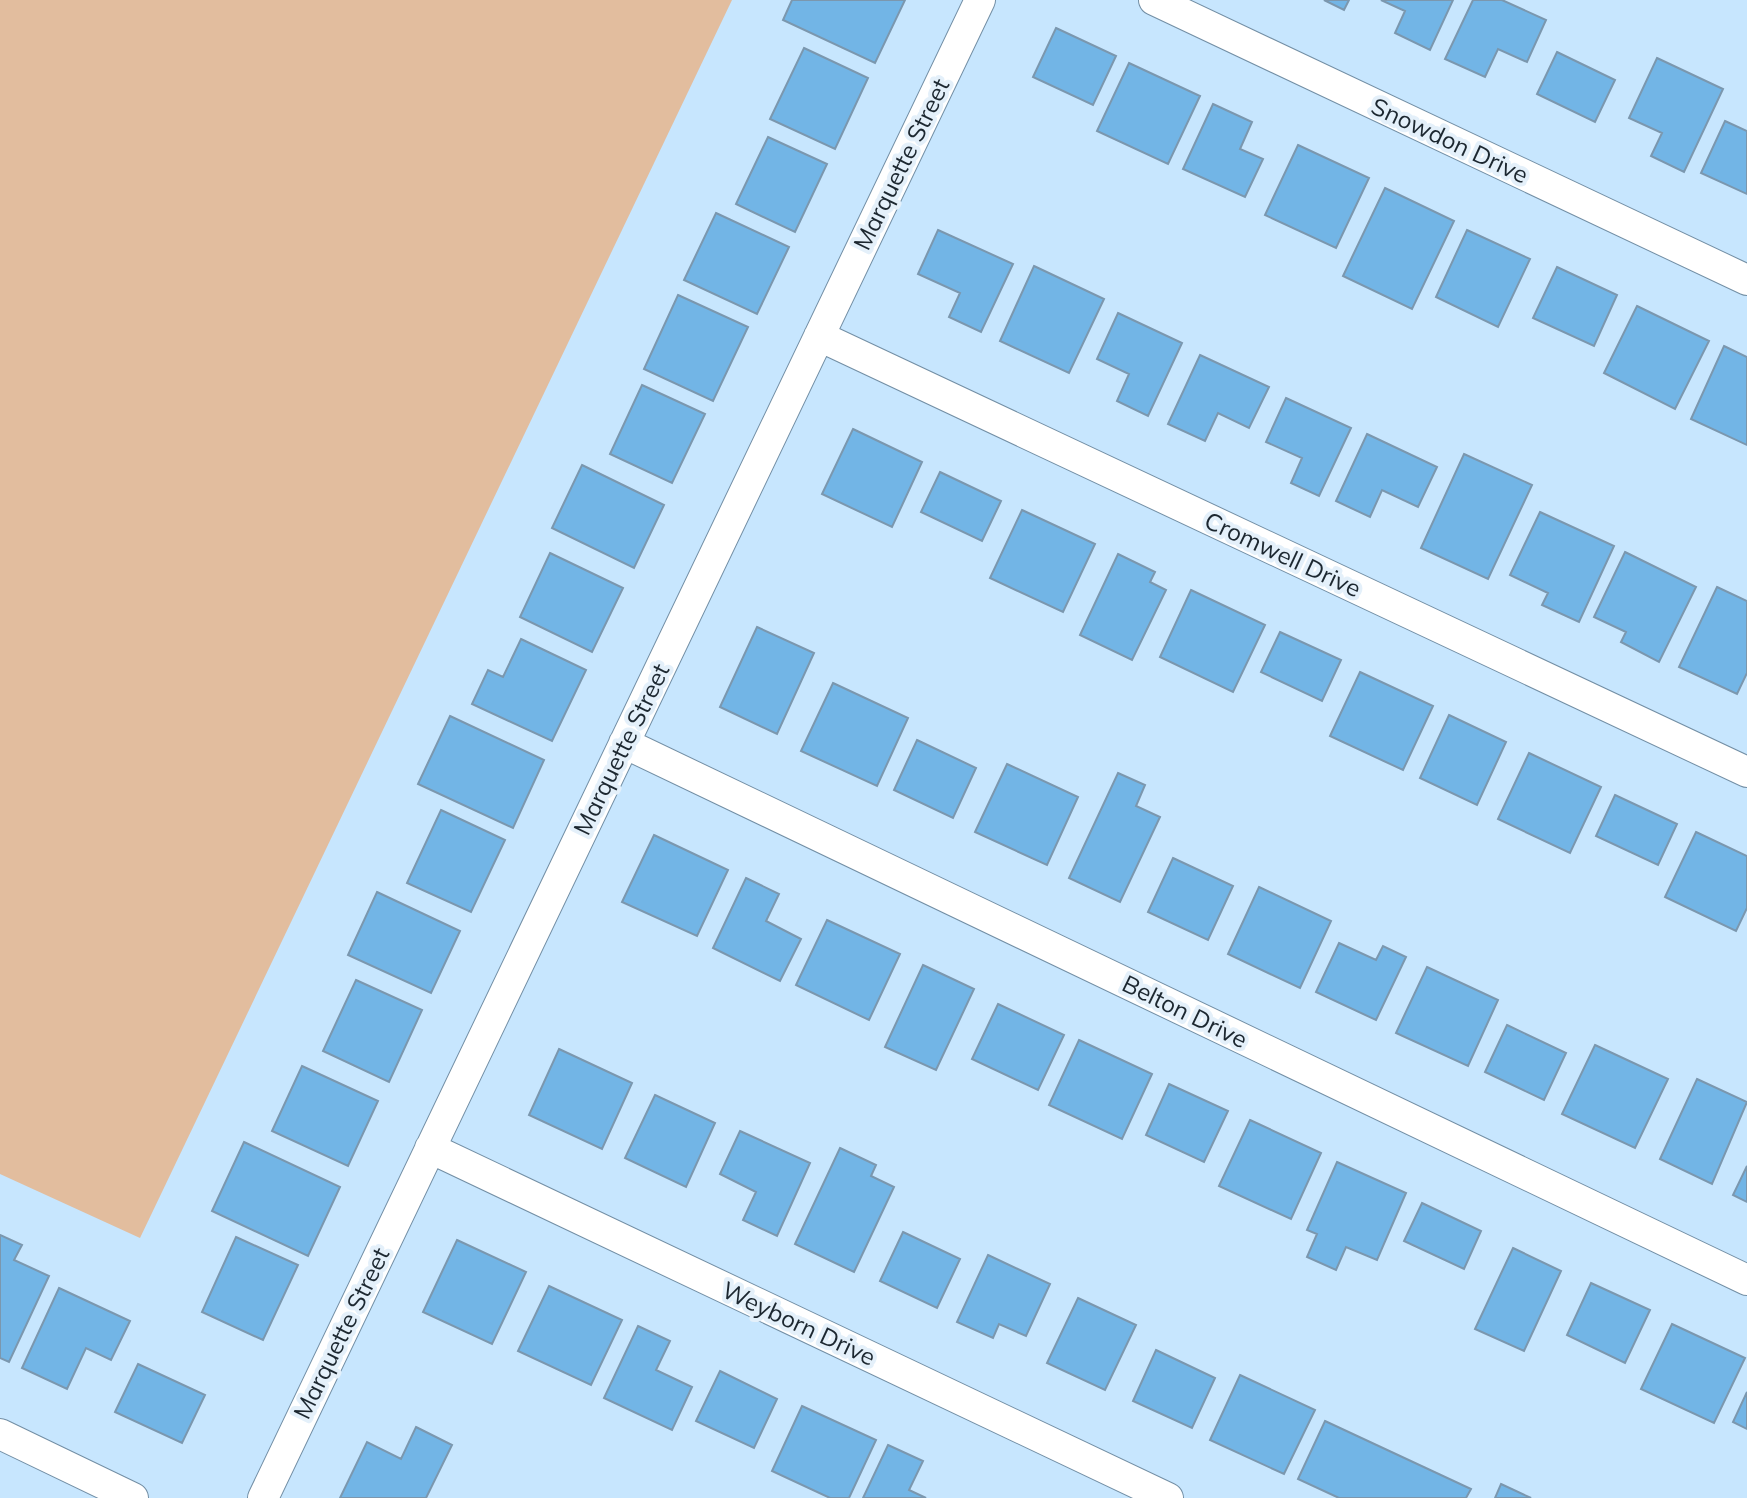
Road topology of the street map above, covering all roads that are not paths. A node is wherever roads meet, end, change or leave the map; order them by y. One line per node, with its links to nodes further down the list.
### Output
1 (980, 0): 4 (street, Marquette Street)
2 (1154, 0): 3 (street, Snowdon Drive)
3 (1747, 280)
4 (819, 336): 5 (street, Marquette Street); 6 (street, Cromwell Drive)
5 (624, 743): 7 (street, Marquette Street); 8 (street, Belton Drive)
6 (1747, 772)
7 (430, 1148): 11 (street, Marquette Street); 12 (street, Weyborn Drive)
8 (1747, 1280)
9 (0, 1434): 10 (street)
10 (133, 1498)
11 (263, 1498)
12 (1168, 1498)

